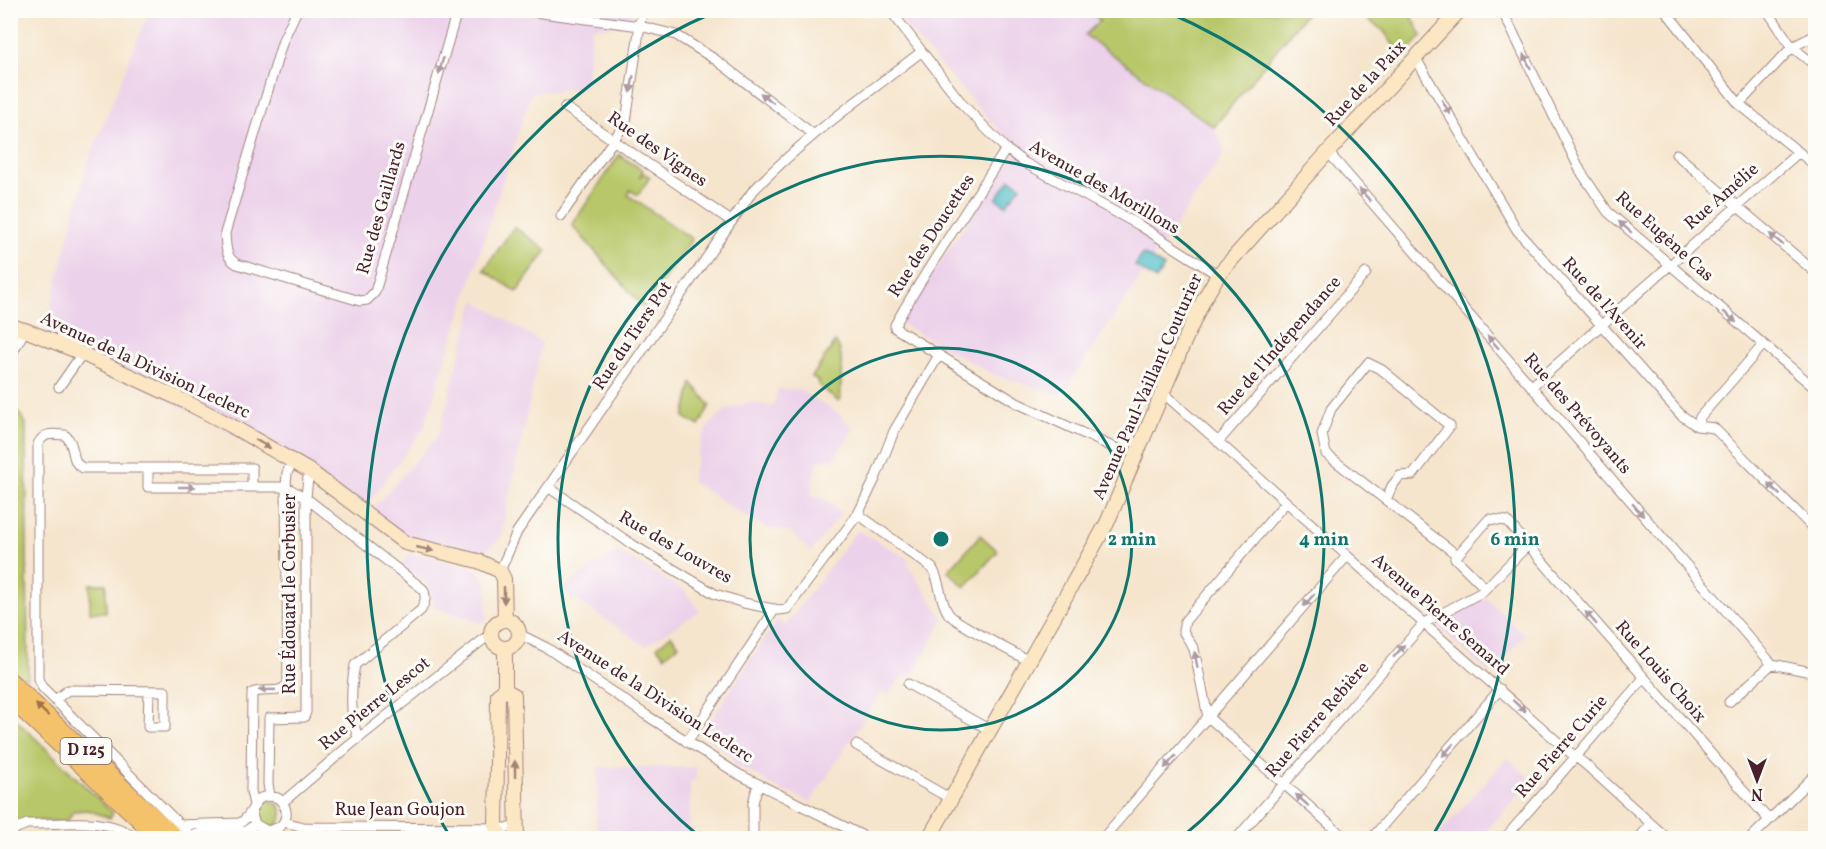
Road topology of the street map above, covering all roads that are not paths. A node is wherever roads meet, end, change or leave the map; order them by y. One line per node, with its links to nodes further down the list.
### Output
1 (297, 10): 2 (street, Rue des Gaillards, one-way to 1)
2 (460, 10)
3 (519, 10): 10 (street)
4 (642, 10): 10 (street)
5 (890, 10): 13 (street, Avenue des Morillons)
6 (1460, 10): 14 (street, Rue de la Paix)
7 (1502, 10): 29 (street, Rue Eugène Cas, one-way to 7)
8 (1665, 10): 16 (street)
9 (1767, 10): 12 (street)
10 (640, 26): 18 (street, one-way to 10); 19 (street, one-way to 19)
11 (1815, 35): 12 (street)
12 (1792, 47): 15 (street); 16 (street)
13 (921, 52): 18 (street, Rue du Tiers Pot); 20 (street, Avenue des Morillons)
14 (1415, 57): 21 (street, Rue de la Paix); 34 (street, Rue de l'Avenir, one-way to 34)
15 (1815, 66)
16 (1739, 104): 22 (street)
17 (565, 107): 19 (street, Rue des Vignes)
18 (813, 134): 28 (street, Rue du Tiers Pot)
19 (614, 140): 27 (street); 28 (street, Rue des Vignes)
20 (1006, 149): 32 (street, Avenue des Morillons); 38 (street, Rue des Doucettes)
21 (1328, 152): 25 (street, Rue de la Paix); 40 (street, Rue des Prévoyants, one-way to 21)
22 (1799, 152): 24 (street); 26 (street, Rue Amélie)
23 (1676, 154): 26 (street)
24 (1815, 166)
25 (1299, 184): 32 (street, Avenue Paul-Vaillant Couturier)
26 (1736, 205): 29 (street, Rue Amélie); 31 (street, one-way to 26)
27 (561, 216)
28 (731, 221): 52 (street, Rue du Tiers Pot)
29 (1670, 266): 34 (street, Rue Amélie); 36 (street, Rue Eugène Cas, one-way to 36)
30 (1366, 273): 45 (street, Rue de l'Indépendance)
31 (1815, 273)
32 (1218, 275): 43 (street, Avenue Paul-Vaillant Couturier)
33 (10, 326): 35 (street, Avenue de la Division Leclerc)
34 (1601, 326): 40 (street, Rue Amélie); 44 (street, Rue de l'Avenir)
35 (25, 330): 37 (street, Avenue de la Division Leclerc); 39 (street)
36 (1763, 345): 42 (street, Rue Eugène Cas); 44 (street)
37 (82, 354): 41 (street); 47 (street, Avenue de la Division Leclerc, one-way to 47)
38 (939, 355): 46 (street); 56 (street)
39 (10, 357)
40 (1532, 386): 70 (street, Rue des Prévoyants, one-way to 70)
41 (59, 387)
42 (1815, 389)
43 (1163, 393): 45 (street, Avenue Pierre Semard); 69 (street, Avenue Paul-Vaillant Couturier)
44 (1697, 426): 57 (street, Rue de l'Avenir, one-way to 44)
45 (1218, 442): 55 (street, Avenue Pierre Semard)
46 (1117, 449)
47 (293, 461): 49 (street, Avenue de la Division Leclerc); 51 (street, Rue Édouard le Corbusier)
48 (148, 468): 50 (street); 50 (street, one-way to 50); 79 (street)
49 (311, 472): 53 (street, Rue Édouard le Corbusier); 61 (street, Avenue de la Division Leclerc, one-way to 61)
50 (252, 487): 51 (street)
51 (286, 487): 53 (street); 81 (street, Rue Édouard le Corbusier, one-way to 81)
52 (548, 487): 61 (street, Rue du Tiers Pot); 63 (street, Rue des Louvres)
53 (306, 498): 83 (street, Rue Édouard le Corbusier); 85 (street)
54 (1386, 500): 54 (street); 59 (street)
55 (1286, 502): 60 (street, Avenue Pierre Semard); 82 (street, one-way to 55)
56 (858, 514): 63 (street); 69 (street)
57 (1815, 531)
58 (1527, 546): 59 (street, Rue Louis Choix); 62 (street); 72 (street, Rue Louis Choix, one-way to 58)
59 (1458, 555): 62 (street)
60 (1347, 556): 65 (street, Avenue Pierre Semard); 82 (street, one-way to 82)
61 (500, 571): 64 (street, one-way to 64)
62 (1485, 588): 65 (street)
63 (775, 609): 86 (street)
64 (505, 620): 66 (street); 67 (street)
65 (1424, 623): 75 (street, Avenue Pierre Semard); 91 (street, Rue Pierre Rebière, one-way to 65)
66 (519, 634): 68 (street); 86 (street, Avenue de la Division Leclerc)
67 (491, 637): 68 (street); 85 (street, Rue Pierre Lescot)
68 (505, 648): 76 (street)
69 (1029, 661): 84 (street, Avenue Paul-Vaillant Couturier)
70 (1772, 664): 71 (street); 80 (street)
71 (1815, 673)
72 (1644, 678): 88 (street, Rue Pierre Curie); 96 (street, Rue Louis Choix)
73 (10, 680): 101 (main road, D 125, one-way to 73)
74 (908, 684): 84 (street)
75 (1500, 689): 88 (street, Avenue Pierre Semard, one-way to 88); 111 (street, one-way to 111)
76 (505, 690): 102 (street); 103 (street, one-way to 76)
77 (149, 691): 79 (street)
78 (10, 699): 101 (main road, D 125)
79 (55, 700): 101 (street)
80 (1729, 702)
81 (251, 717): 83 (street, Rue Édouard le Corbusier); 95 (street, Rue Édouard le Corbusier)
82 (1208, 717): 91 (street); 108 (street, one-way to 108)
83 (269, 718): 92 (street, Rue Édouard le Corbusier)
84 (990, 730): 93 (street, Avenue Paul-Vaillant Couturier)
85 (359, 738): 94 (street, Rue Pierre Lescot)
86 (687, 742): 90 (street, Avenue de la Division Leclerc)
87 (856, 745): 93 (street)
88 (1576, 756): 99 (street, Avenue Pierre Semard); 112 (street, Rue Pierre Curie)
89 (1815, 774): 96 (street)
90 (758, 784): 105 (street); 106 (street, Avenue de la Division Leclerc)
91 (1284, 784): 109 (street, Rue Pierre Rebière); 110 (street, one-way to 91)
92 (270, 796): 94 (street); 95 (street)
93 (951, 799): 107 (street, Avenue Paul-Vaillant Couturier)
94 (283, 802): 97 (street)
95 (252, 808): 98 (street); 101 (street)
96 (1768, 820): 115 (street)
97 (284, 822): 98 (street); 102 (street, Rue Jean Goujon)
98 (255, 824): 101 (street)
99 (1652, 824): 113 (street); 114 (street, Avenue Pierre Semard)
100 (10, 833): 104 (street)
101 (177, 833)
102 (499, 833): 103 (street, Rue Jean Goujon)
103 (516, 833)
104 (134, 838)
105 (753, 838)
106 (867, 838)
107 (929, 838)
108 (1102, 838)
109 (1237, 838)
110 (1345, 838)
111 (1372, 838)
112 (1505, 838)
113 (1639, 838)
114 (1667, 838)
115 (1751, 838)

